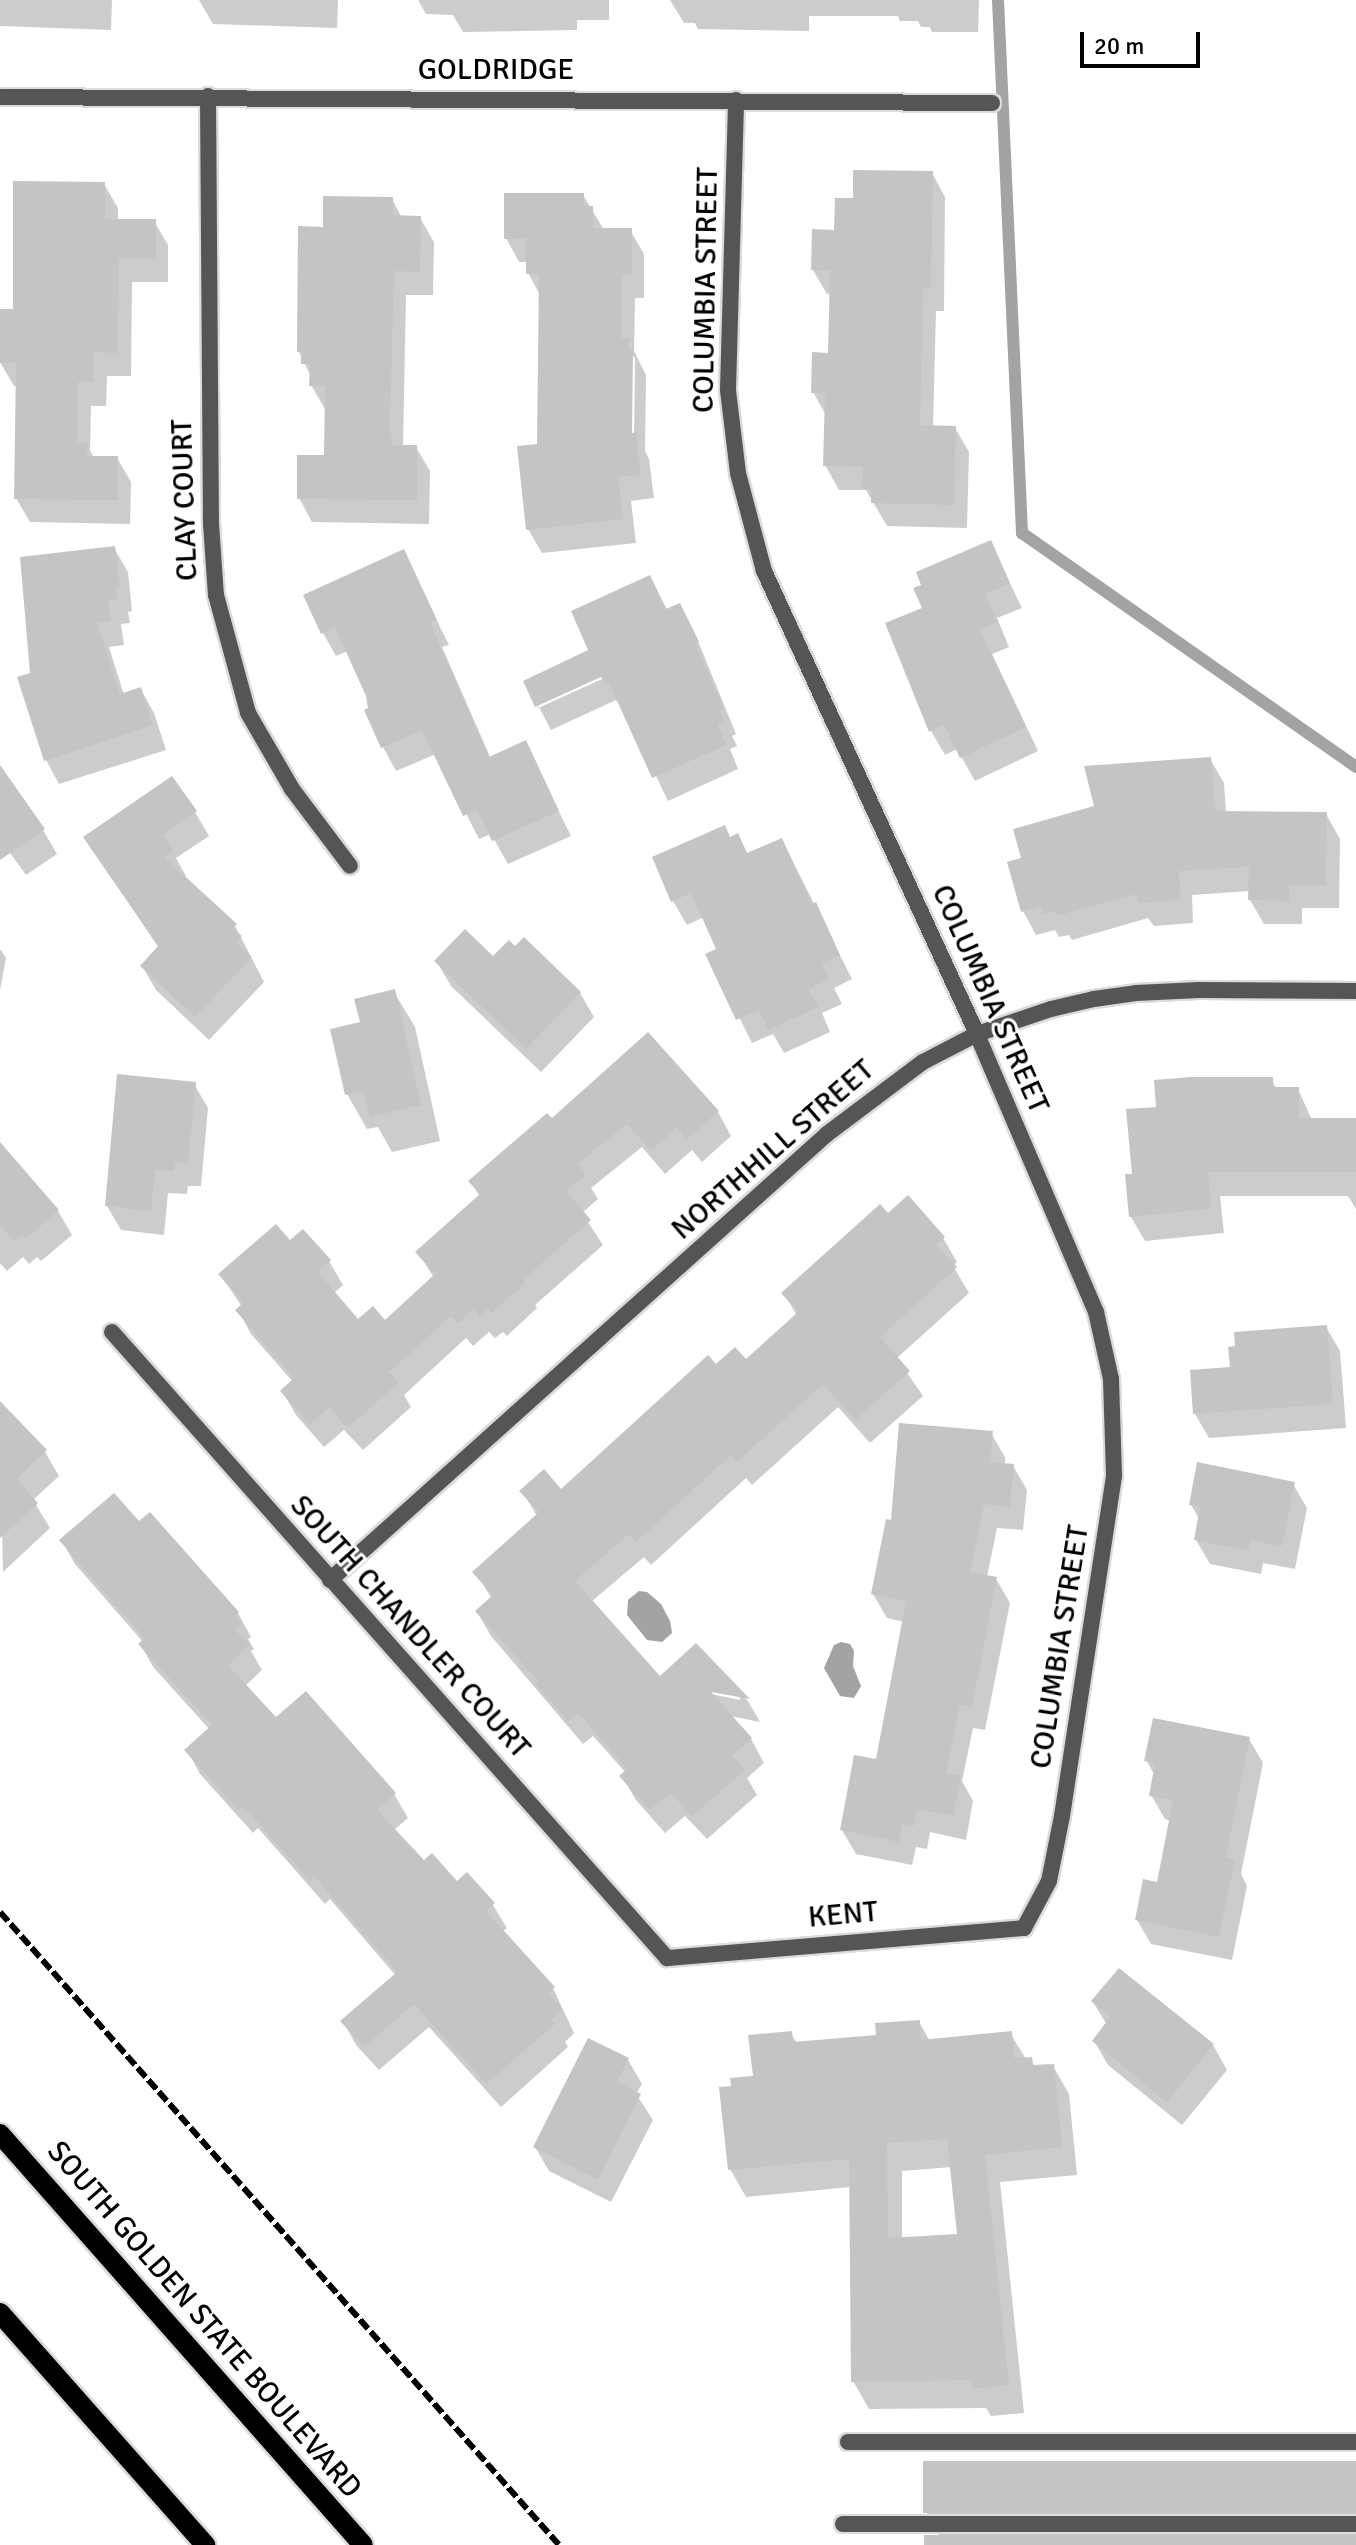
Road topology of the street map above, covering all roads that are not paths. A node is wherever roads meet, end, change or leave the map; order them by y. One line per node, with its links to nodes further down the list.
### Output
1 (208, 96): 2 (street, GOLDRIDGE); 3 (street, GOLDRIDGE); 5 (street, CLAY COURT)
2 (0, 97)
3 (736, 100): 4 (street, GOLDRIDGE); 7 (street, COLUMBIA STREET)
4 (992, 103)
5 (350, 866)
6 (1356, 991): 7 (street, NORTHHILL STREET)
7 (977, 1034): 9 (street, NORTHHILL STREET); 10 (street, COLUMBIA STREET)
8 (112, 1332): 9 (street, SOUTH CHANDLER COURT)
9 (330, 1580): 11 (street, SOUTH CHANDLER COURT)
10 (1024, 1928): 11 (street, KENT)
11 (667, 1958)
12 (0, 2134): 19 (main road, SOUTH GOLDEN STATE BOULEVARD)
13 (0, 2313): 18 (main road)
14 (848, 2442): 15 (street)
15 (1356, 2442)
16 (843, 2524): 17 (street)
17 (1356, 2524)
18 (205, 2545)
19 (363, 2545)

